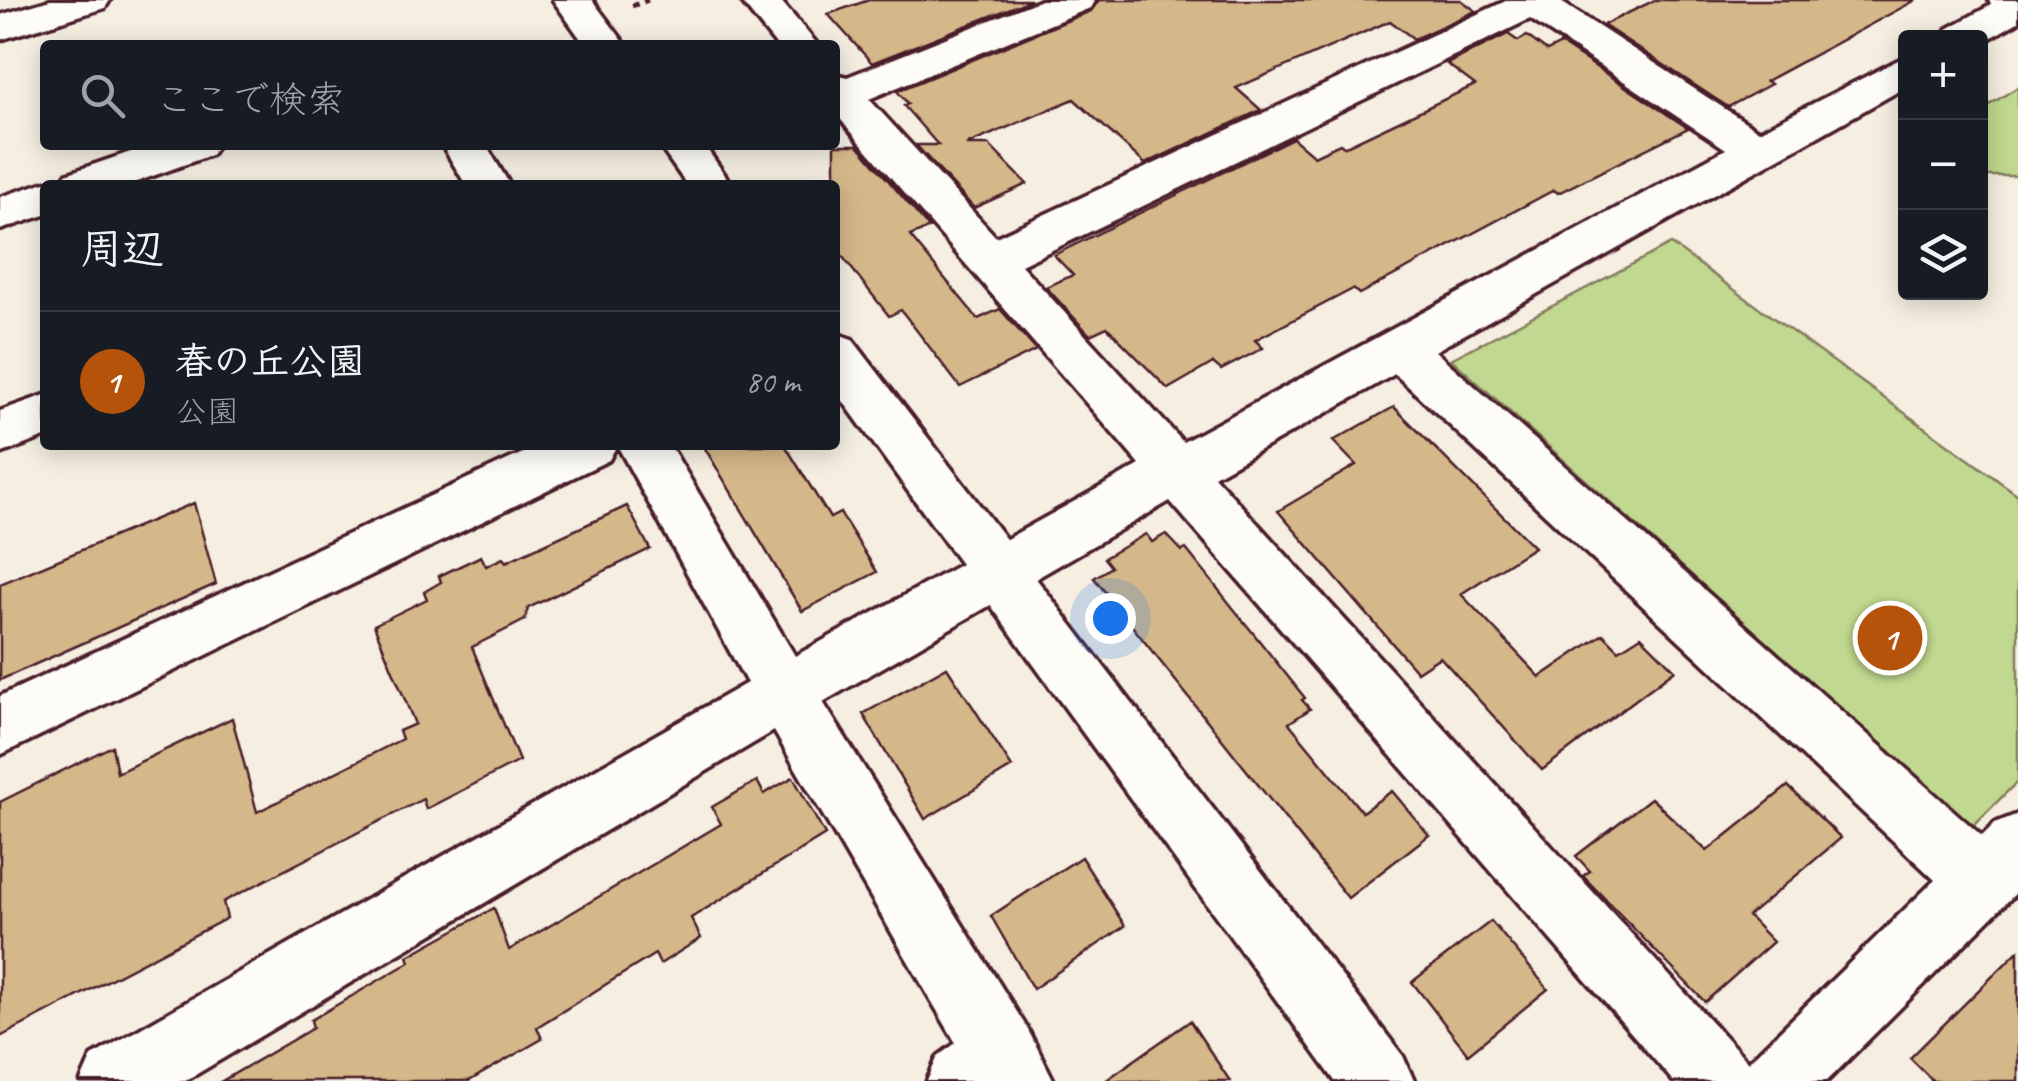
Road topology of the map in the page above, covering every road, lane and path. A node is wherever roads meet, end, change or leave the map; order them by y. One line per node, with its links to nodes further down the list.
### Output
1 (91, 0): 7 (street)
2 (572, 0): 11 (street)
3 (759, 0): 12 (street)
4 (1076, 0): 14 (street)
5 (2008, 0): 8 (street)
6 (1533, 1): 19 (street); 25 (street)
7 (0, 28)
8 (1975, 30)
9 (547, 36): 10 (path)
10 (536, 40)
11 (602, 40)
12 (794, 40)
13 (1898, 73): 19 (street)
14 (840, 89)
15 (840, 92): 25 (street)
16 (182, 150): 20 (street)
17 (467, 150): 21 (street)
18 (684, 150): 22 (street)
19 (1759, 151): 26 (street)
20 (96, 180)
21 (485, 180)
22 (706, 180)
23 (40, 200): 24 (street)
24 (0, 214)
25 (990, 260): 32 (street)
26 (1397, 346): 32 (street); 36 (street)
27 (840, 359): 33 (street)
28 (40, 417): 29 (street)
29 (0, 433)
30 (580, 450): 35 (street)
31 (646, 450): 34 (street)
32 (1177, 471): 33 (street); 40 (street)
33 (997, 570): 34 (street); 39 (street)
34 (784, 692): 37 (street); 38 (street)
35 (0, 726)
36 (2000, 863): 41 (street)
37 (995, 1072)
38 (117, 1081)
39 (1378, 1081)
40 (1720, 1081)
41 (1776, 1081)

